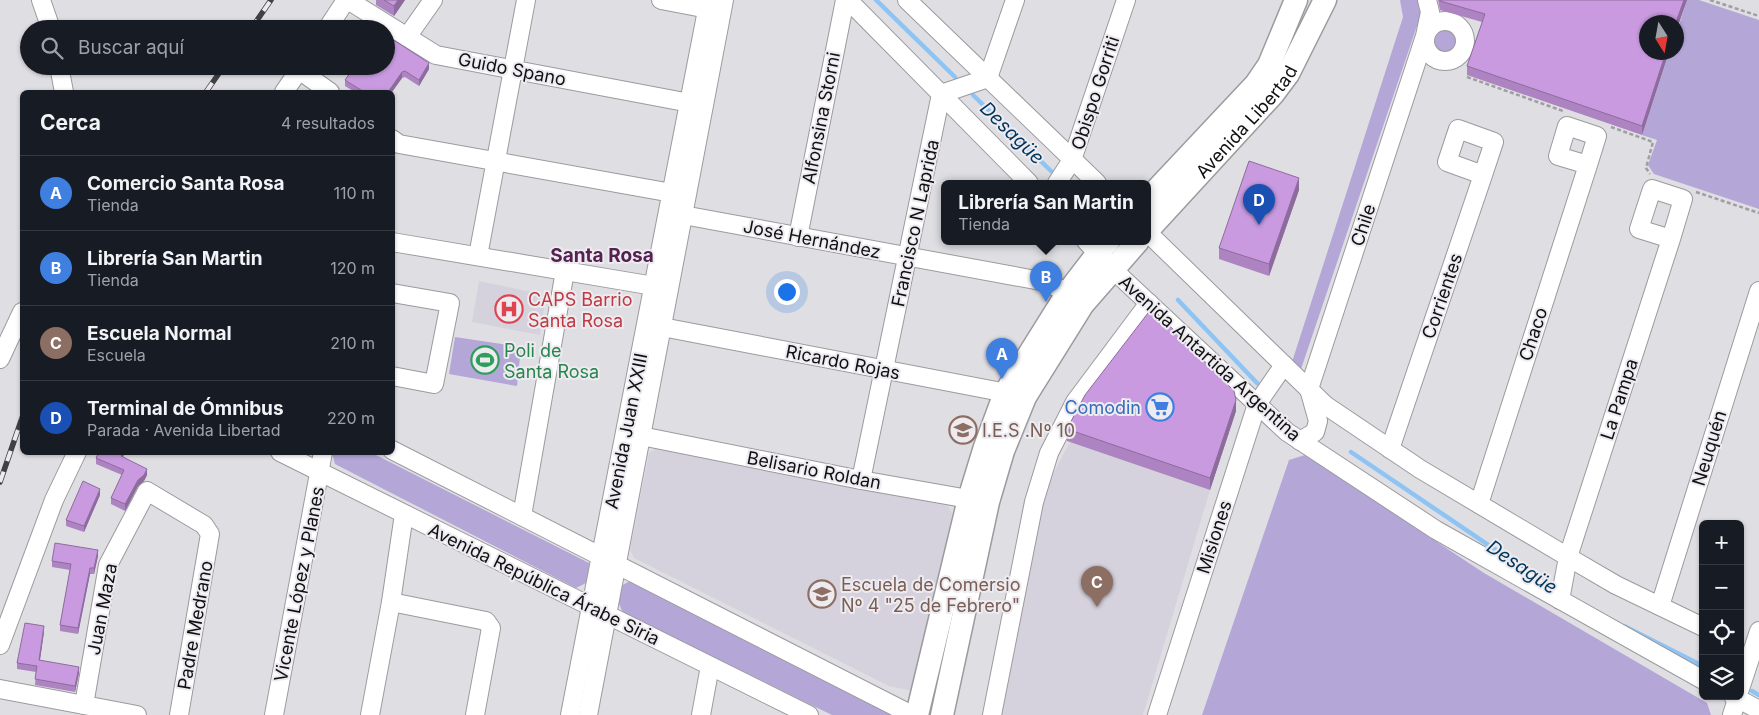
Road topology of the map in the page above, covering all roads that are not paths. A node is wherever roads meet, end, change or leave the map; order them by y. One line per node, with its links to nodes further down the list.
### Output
1 (41, 0): 15 (street)
2 (347, 0): 16 (street); 17 (street, Guido Spano)
3 (432, 0): 19 (street)
4 (526, 0): 20 (street)
5 (661, 0): 14 (street)
6 (724, 0): 40 (street, Avenida Juan XXIII)
7 (847, 0): 28 (street); 43 (street, Alfonsina Storni)
8 (907, 0): 24 (street)
9 (1015, 0): 24 (street)
10 (1126, 0): 31 (street, Obispo Gorriti)
11 (1296, 0): 39 (main road, Avenida Libertad)
12 (1322, 0): 41 (main road, Avenida Libertad)
13 (1427, 0): 63 (street, Chile)
14 (709, 4): 29 (street, Avenida Juan XXIII)
15 (48, 20)
16 (333, 20)
17 (379, 20)
18 (395, 30): 19 (street, Guido Spano)
19 (407, 37): 20 (street, Guido Spano)
20 (513, 69): 29 (street, Guido Spano); 32 (street)
21 (61, 75): 25 (street)
22 (296, 75): 26 (street)
23 (309, 75): 27 (street)
24 (988, 78): 28 (street); 31 (street)
25 (64, 90)
26 (285, 90)
27 (328, 90)
28 (941, 94): 35 (street); 49 (street, Francisco N Laprida)
29 (690, 103): 38 (street, Avenida Juan XXIII)
30 (395, 141): 32 (street)
31 (1072, 160): 36 (street, Obispo Gorriti); 37 (street)
32 (496, 161): 38 (street); 48 (street)
33 (1588, 165): 76 (street, Chaco)
34 (1483, 175): 34 (street, Corrientes); 68 (street, Corrientes)
35 (1026, 180)
36 (1059, 180)
37 (1094, 180)
38 (672, 193): 52 (street, Avenida Juan XXIII)
39 (1151, 196)
40 (683, 215): 43 (street, José Hernández); 58 (street, Avenida Juan XXIII)
41 (1151, 228)
42 (1151, 236): 60 (street)
43 (798, 237): 49 (street, José Hernández)
44 (1671, 240): 44 (street, La Pampa); 80 (street, La Pampa)
45 (395, 242): 48 (street)
46 (1097, 245): 50 (street, Avenida Antartida Argentina); 55 (main road)
47 (1134, 245): 50 (main road)
48 (478, 256): 51 (street)
49 (908, 257): 55 (street, José Hernández); 61 (street, Francisco N Laprida)
50 (1113, 269): 55 (main road); 56 (street, Avenida Antartida Argentina)
51 (565, 271): 52 (street); 78 (street)
52 (654, 286): 81 (street, Avenida Juan XXIII)
53 (1759, 291): 84 (street, Neuquén)
54 (395, 294): 62 (street)
55 (1076, 298): 64 (main road)
56 (1149, 303): 65 (street, Avenida Antartida Argentina); 109 (street)
57 (20, 316): 59 (street)
58 (662, 327): 61 (street, Ricardo Rojas); 66 (street, Avenida Juan XXIII)
59 (0, 359)
60 (1284, 365): 63 (street); 65 (street, Misiones)
61 (884, 370): 64 (street, Ricardo Rojas); 74 (street, Francisco N Laprida)
62 (395, 377)
63 (1309, 389): 67 (street); 68 (street)
64 (1015, 395): 75 (main road)
65 (1257, 404): 67 (street, Avenida Antartida Argentina); 110 (street, Misiones)
66 (641, 436): 74 (street, Belisario Roldan); 81 (street, Avenida Juan XXIII)
67 (1300, 440): 82 (street, Avenida Antartida Argentina)
68 (1390, 449): 76 (street)
69 (395, 452): 78 (street)
70 (76, 455): 88 (street)
71 (286, 455): 73 (street, Avenida República Árabe Siria)
72 (323, 455): 73 (street, Vicente López y Planes)
73 (320, 472): 77 (street, Avenida República Árabe Siria); 99 (street, Vicente López y Planes)
74 (861, 480): 75 (street, Belisario Roldan)
75 (978, 500): 107 (main road); 108 (main road)
76 (1479, 504): 80 (street)
77 (404, 514): 83 (street); 85 (street, Avenida República Árabe Siria)
78 (522, 516): 81 (street)
79 (210, 534): 95 (street, Juan Maza); 98 (street, Padre Medrano)
80 (1568, 557): 82 (street, La Pampa); 84 (street)
81 (609, 561): 85 (street, Avenida Juan XXIII); 106 (street)
82 (1560, 600): 92 (street, Avenida Antartida Argentina)
83 (391, 602): 100 (street); 101 (street)
84 (1660, 606): 86 (street)
85 (599, 611): 90 (street, Avenida República Árabe Siria); 102 (street, Avenida Juan XXIII); 103 (street, Avenida Juan XXIII)
86 (1699, 625)
87 (1759, 631): 89 (street)
88 (0, 645)
89 (1751, 650): 91 (street)
90 (710, 666): 104 (street); 105 (street, Avenida República Árabe Siria)
91 (1744, 673)
92 (1699, 678)
93 (0, 689): 95 (street)
94 (1738, 700): 96 (street)
95 (84, 705): 97 (street)
96 (1759, 710)
97 (137, 715)
98 (180, 715)
99 (274, 715)
100 (370, 715)
101 (475, 715)
102 (570, 715)
103 (588, 715)
104 (701, 715)
105 (809, 715)
106 (912, 715)
107 (917, 715)
108 (942, 715)
109 (992, 715)
110 (1157, 715)

